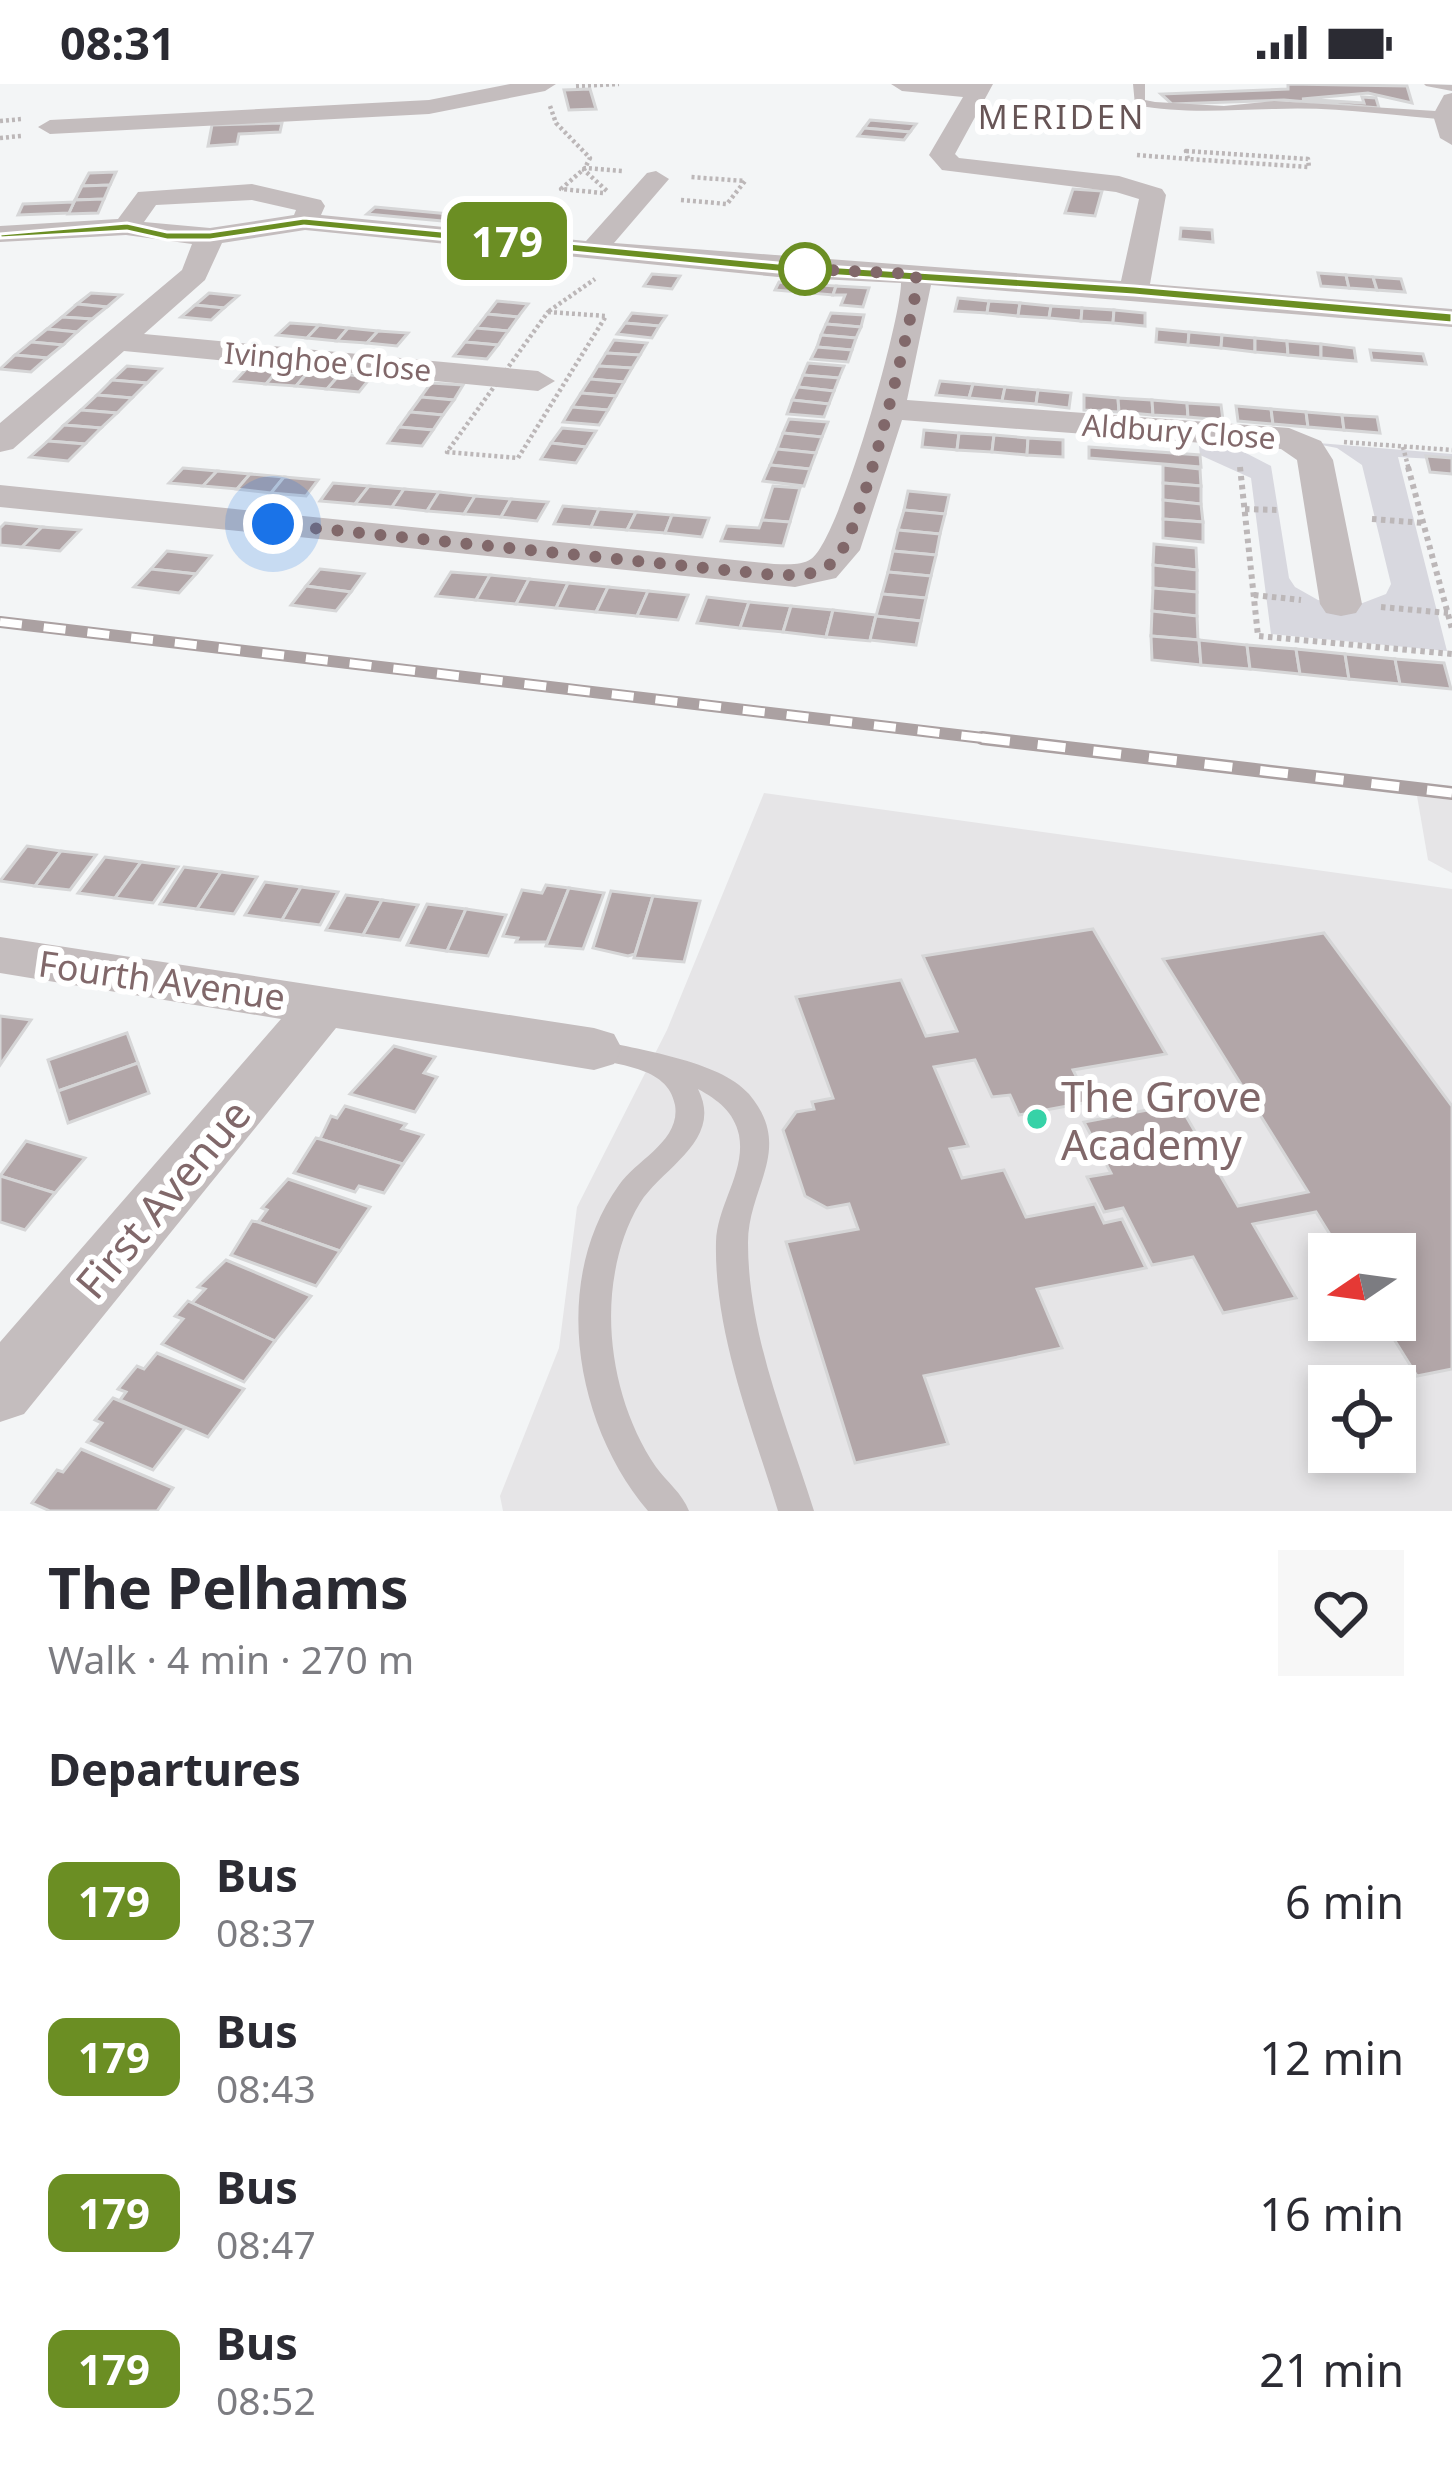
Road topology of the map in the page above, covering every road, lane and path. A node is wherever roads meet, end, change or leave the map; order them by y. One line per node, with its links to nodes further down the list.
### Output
1 (619, 84): 5 (path)
2 (902, 84): 7 (street)
3 (1139, 84): 9 (lane)
4 (1430, 84): 8 (lane)
5 (575, 86)
6 (545, 87): 10 (street); 14 (path)
7 (980, 88): 15 (street)
8 (1452, 88)
9 (1450, 117)
10 (50, 127)
11 (1152, 156): 12 (path); 15 (street)
12 (1188, 159): 12 (path)
13 (656, 179): 20 (street)
14 (611, 193)
15 (1153, 195): 22 (street)
16 (304, 222): 17 (street); 19 (street); 20 (street)
17 (127, 227): 18 (street); 19 (street)
18 (0, 234)
19 (210, 236): 24 (street)
20 (593, 250): 21 (street)
21 (916, 274): 22 (street); 28 (street)
22 (1134, 290): 23 (street)
23 (1452, 318)
24 (118, 340): 25 (street, Ivinghoe Close); 27 (street)
25 (538, 381)
26 (0, 406): 27 (street)
27 (38, 408): 30 (street)
28 (889, 409): 29 (street, Aldbury Close); 33 (street)
29 (1289, 439): 31 (path); 38 (street, Aldbury Close)
30 (0, 441)
31 (1403, 446): 32 (path); 37 (path)
32 (1452, 450)
33 (0, 496)
34 (1245, 509): 35 (path)
35 (1278, 510)
36 (1372, 519): 37 (path)
37 (1424, 523): 39 (path)
38 (1341, 604)
39 (1452, 629)
40 (0, 955): 41 (street, Fourth Avenue)
41 (325, 1004): 42 (street, Fourth Avenue); 44 (street, First Avenue)
42 (594, 1049): 43 (lane)
43 (668, 1070): 45 (lane); 46 (lane)
44 (0, 1392)
45 (671, 1511)
46 (796, 1511)

